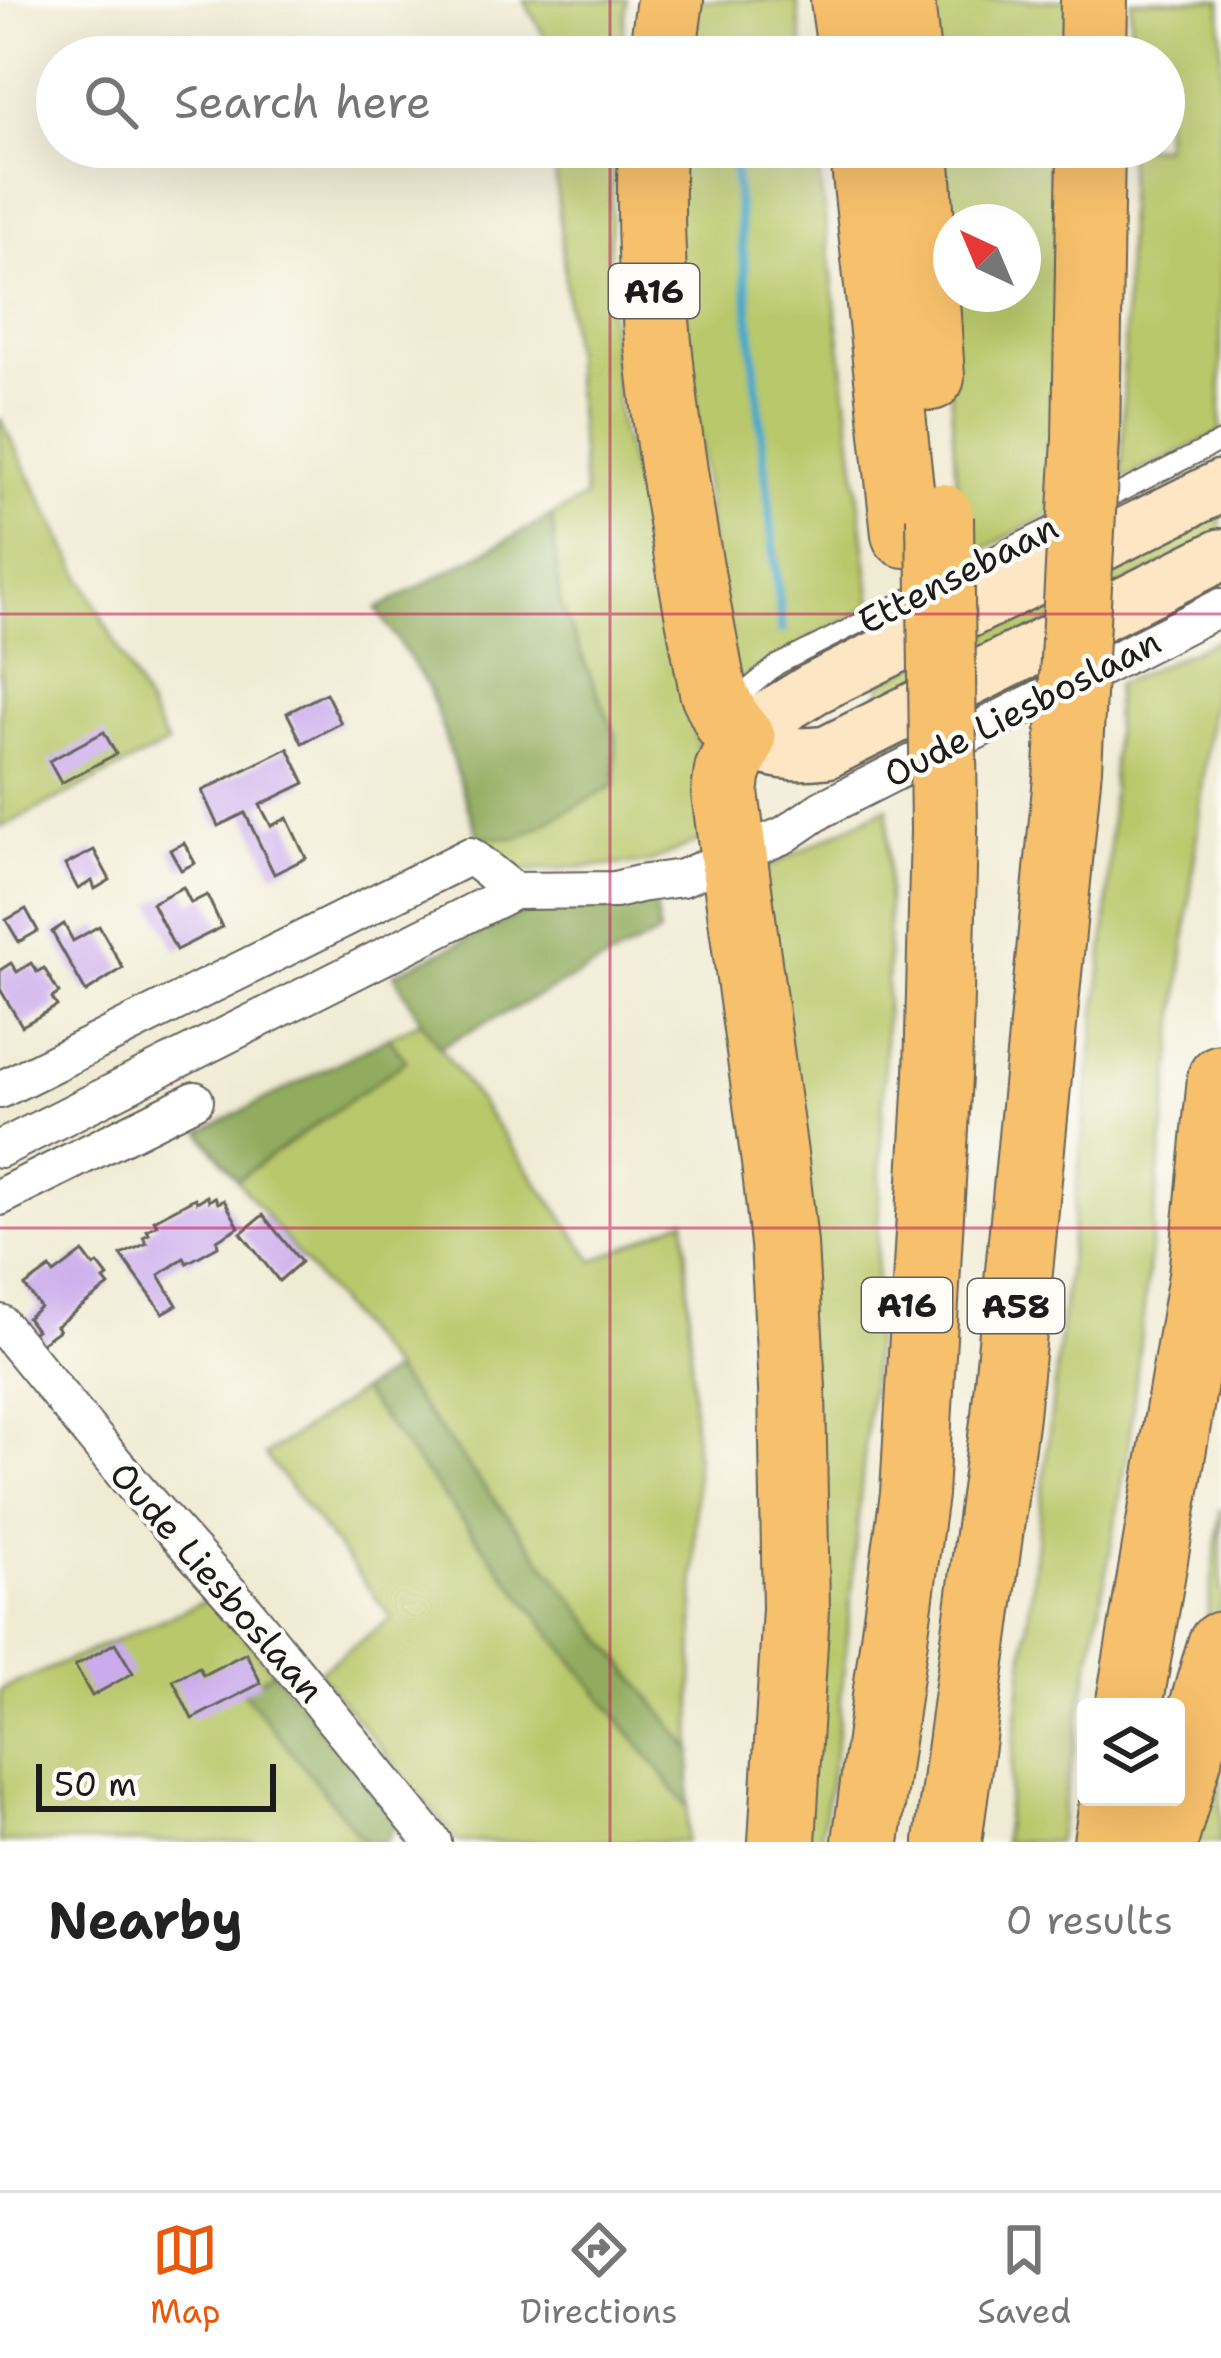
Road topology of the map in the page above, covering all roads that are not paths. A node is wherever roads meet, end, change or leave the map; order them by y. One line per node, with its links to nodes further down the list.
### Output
1 (670, 0): 5 (highway)
2 (844, 0): 6 (highway)
3 (901, 0): 7 (highway)
4 (1094, 0): 8 (highway)
5 (665, 36)
6 (848, 36)
7 (905, 36)
8 (1093, 36)
9 (652, 168): 18 (highway, A16)
10 (866, 168): 15 (highway)
11 (916, 168): 15 (highway)
12 (1091, 168): 33 (highway, A58, bridge)
13 (1221, 441): 18 (lane, Ettensebaan)
14 (1221, 486): 18 (main road, Ettensebaan)
15 (922, 525): 32 (highway, A58, bridge)
16 (1221, 556): 18 (main road)
17 (1221, 607): 19 (street, Oude Liesboslaan)
18 (742, 740): 19 (highway)
19 (733, 847): 20 (street, Oude Liesboslaan); 31 (highway)
20 (514, 891): 22 (street); 24 (street, Oude Liesboslaan)
21 (1221, 1078): 28 (highway)
22 (0, 1090)
23 (196, 1100): 25 (street)
24 (0, 1149)
25 (0, 1197)
26 (0, 1323): 30 (street, Oude Liesboslaan)
27 (1221, 1645): 35 (highway)
28 (1132, 1698)
29 (1113, 1806): 34 (highway)
30 (434, 1842)
31 (782, 1842)
32 (866, 1842)
33 (948, 1842)
34 (1107, 1842)
35 (1164, 1842)

